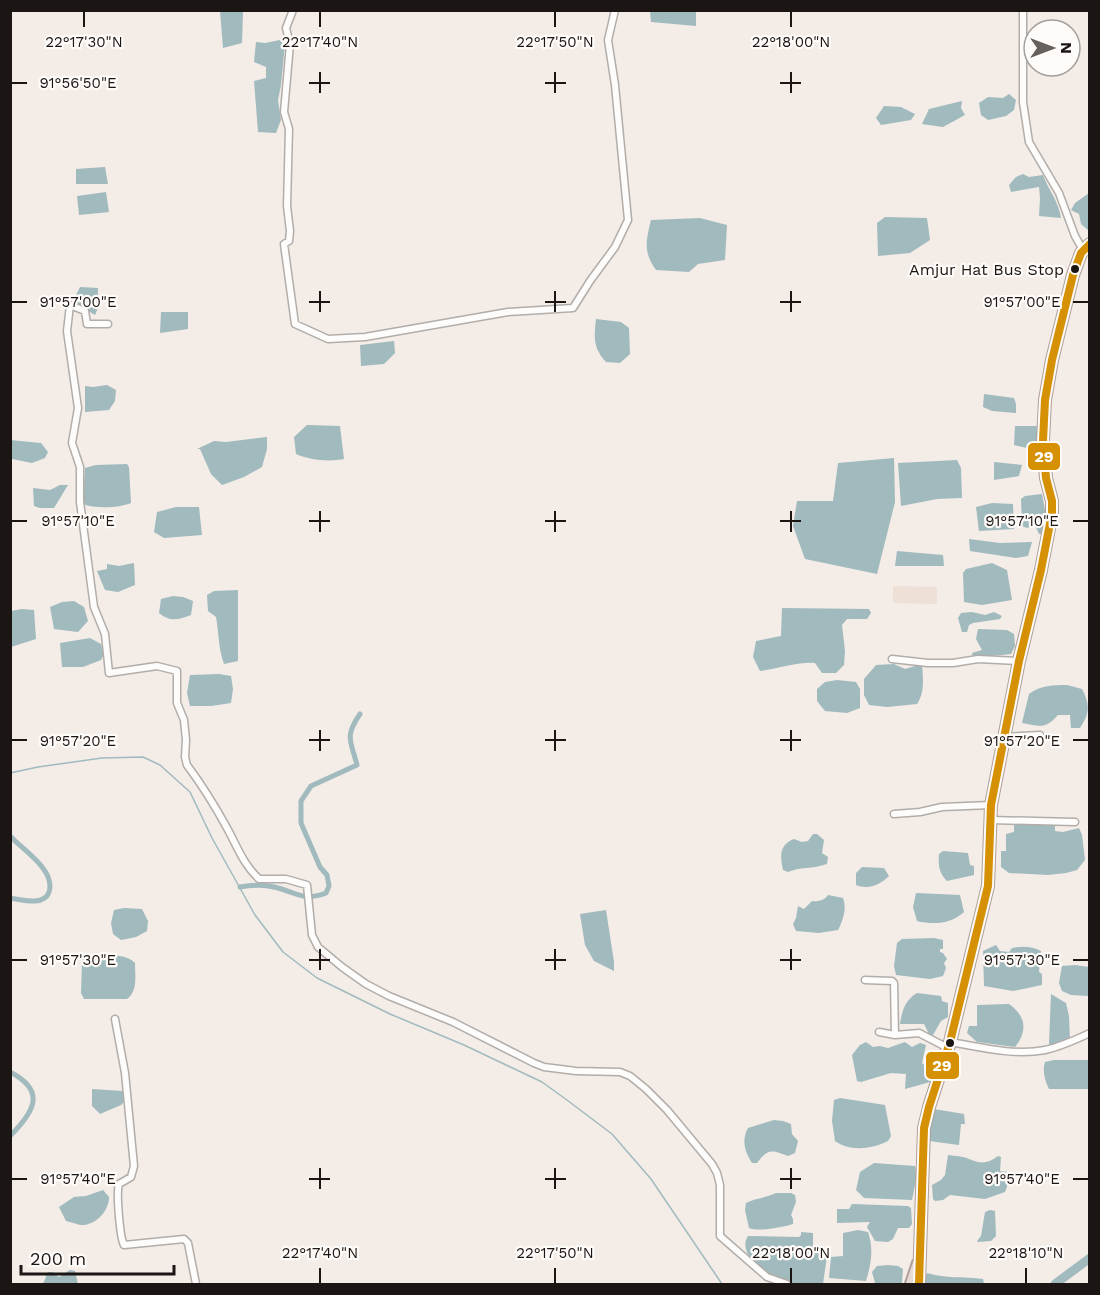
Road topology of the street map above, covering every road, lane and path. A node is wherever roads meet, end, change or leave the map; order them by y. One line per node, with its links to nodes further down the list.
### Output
1 (293, 10): 2 (street)
2 (615, 10)
3 (1023, 10): 4 (street)
4 (1086, 247): 7 (highway)
5 (108, 324): 22 (street)
6 (892, 660): 7 (street)
7 (1019, 661): 9 (highway)
8 (1040, 735): 9 (street)
9 (1004, 737): 10 (highway)
10 (991, 805): 11 (street); 12 (highway)
11 (894, 814)
12 (990, 820): 13 (street); 19 (highway)
13 (1075, 822)
14 (865, 980): 18 (street)
15 (115, 1019): 21 (street)
16 (879, 1032): 18 (street)
17 (1089, 1034): 19 (street)
18 (896, 1035): 19 (street)
19 (949, 1045): 20 (highway)
20 (920, 1257): 23 (highway); 24 (highway)
21 (196, 1284)
22 (787, 1284)
23 (910, 1284)
24 (919, 1284)

